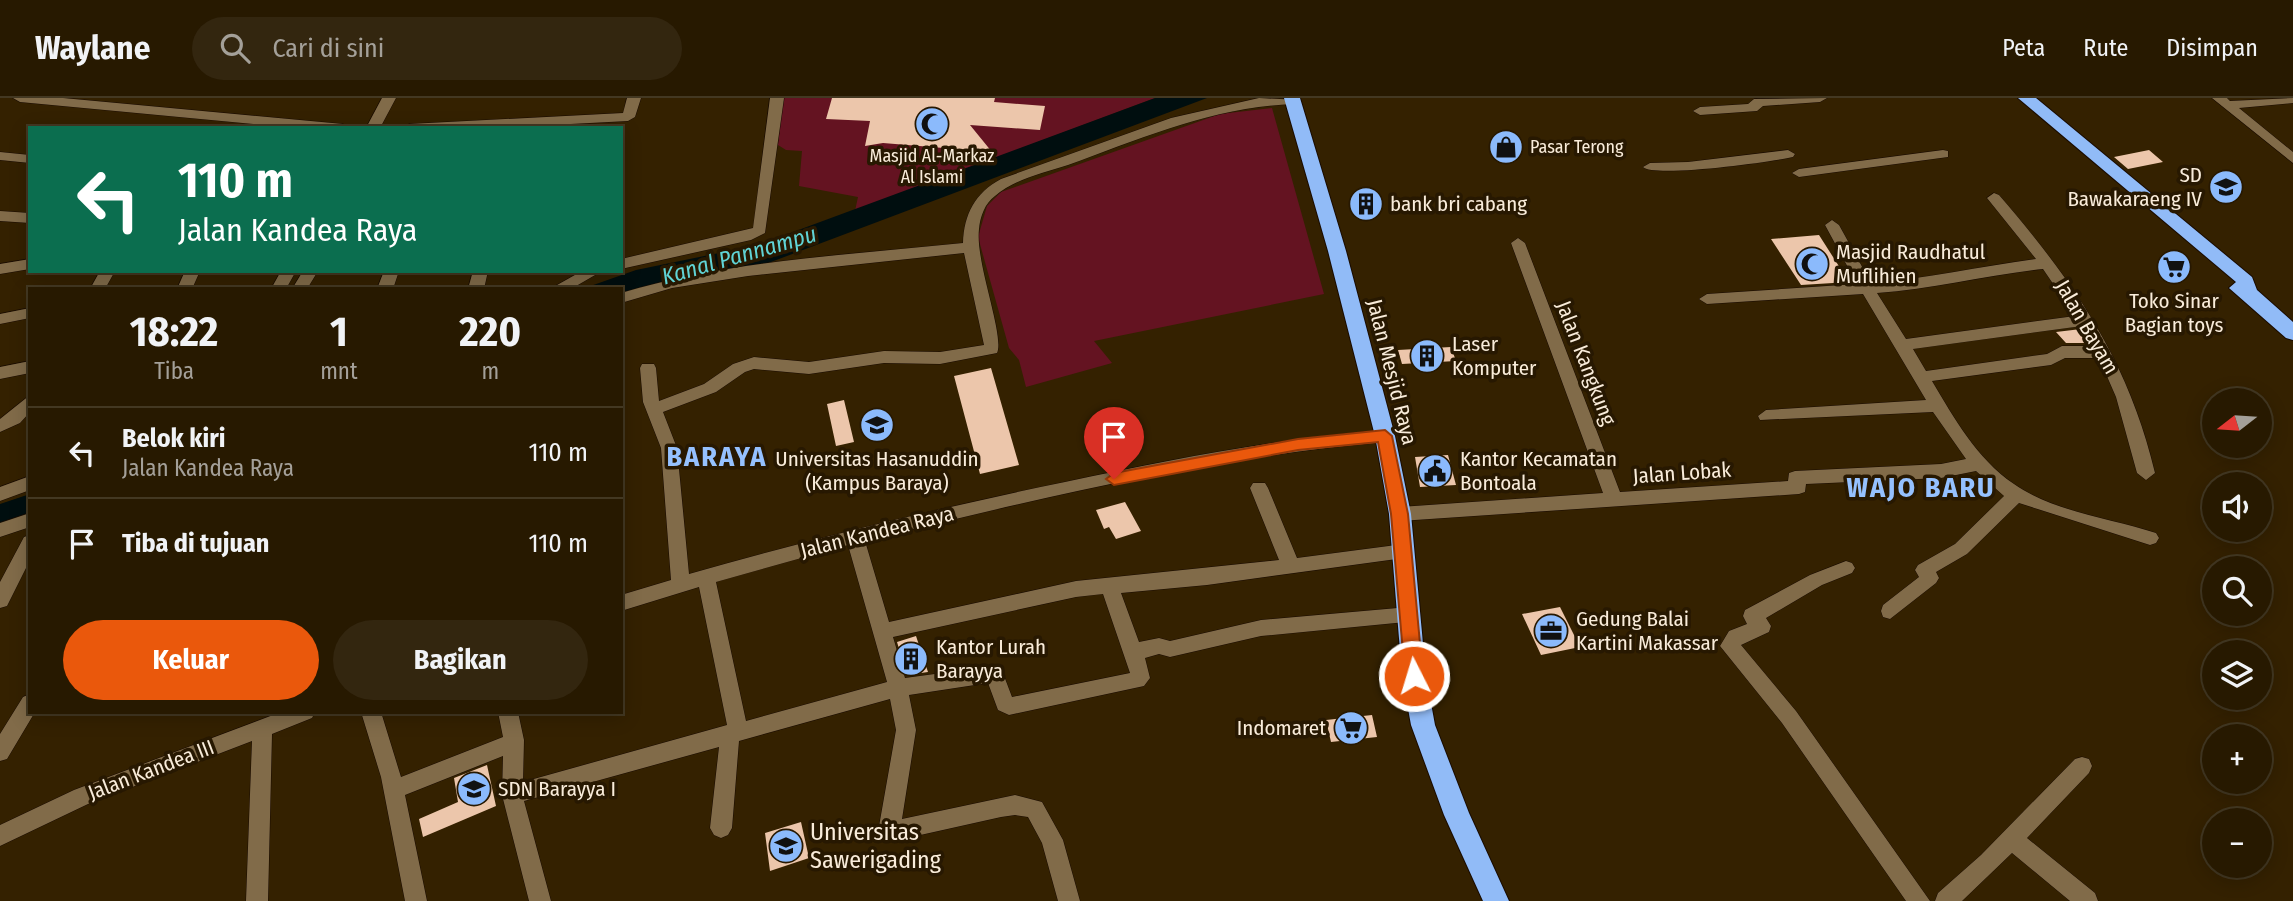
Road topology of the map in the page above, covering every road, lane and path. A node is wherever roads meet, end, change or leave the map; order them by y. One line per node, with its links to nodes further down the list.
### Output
1 (20, 98): 7 (street)
2 (389, 98): 14 (street)
3 (634, 98): 15 (street)
4 (778, 98): 31 (street)
5 (1820, 98): 11 (street)
6 (2026, 98): 41 (highway)
7 (54, 99): 12 (street)
8 (1293, 99): 28 (street); 53 (highway, Jalan Mesjid Raya)
9 (2293, 99): 10 (street)
10 (2223, 102): 20 (street)
11 (1700, 111)
12 (267, 125): 13 (street)
13 (292, 126)
14 (374, 126)
15 (450, 126)
16 (1788, 154): 21 (street)
17 (1943, 154): 22 (street)
18 (0, 156): 19 (street)
19 (28, 159)
20 (2293, 159)
21 (1650, 167)
22 (1799, 173)
23 (1994, 198): 29 (street, Jalan Bayam)
24 (0, 216): 25 (street)
25 (28, 218)
26 (1832, 225): 35 (street)
27 (1518, 243): 60 (street, Jalan Kangkung)
28 (970, 247): 36 (street); 50 (street)
29 (2049, 263): 35 (street); 40 (street, Jalan Bayam)
30 (28, 264): 32 (street)
31 (623, 264)
32 (0, 269)
33 (591, 273): 34 (street)
34 (561, 287)
35 (1868, 289): 37 (street); 42 (street)
36 (623, 297)
37 (1707, 299)
38 (28, 313): 39 (street)
39 (0, 318)
40 (2085, 320): 42 (street); 43 (street, Jalan Bayam)
41 (2293, 333)
42 (1902, 345): 47 (street)
43 (2104, 352): 47 (street); 55 (street, Jalan Bayam)
44 (28, 367): 46 (street)
45 (648, 368): 50 (street)
46 (0, 373)
47 (1922, 377): 49 (street)
48 (28, 403): 52 (street)
49 (1940, 405): 51 (street); 54 (street)
50 (654, 409): 71 (street)
51 (1766, 416)
52 (0, 426)
53 (1385, 436): 61 (highway, Jalan Mesjid Raya); 64 (street, Jalan Kandea Raya)
54 (1981, 463): 59 (street); 60 (street, Jalan Lobak)
55 (2146, 473)
56 (28, 484): 58 (street)
57 (1259, 488): 68 (street)
58 (0, 494)
59 (2017, 494): 65 (street); 75 (street)
60 (1614, 500): 61 (street, Jalan Lobak)
61 (1399, 514): 67 (highway, Jalan Mesjid Raya)
62 (28, 521): 63 (street)
63 (0, 530)
64 (855, 537): 70 (street, Jalan Kandea Raya); 77 (street)
65 (2150, 538)
66 (28, 546): 73 (street)
67 (1404, 551): 68 (street); 76 (highway, Jalan Mesjid Raya)
68 (1291, 566): 72 (street)
69 (1846, 568): 99 (street)
70 (706, 576): 71 (street, Jalan Kandea Raya); 85 (street)
71 (681, 584): 74 (street, Jalan Kandea Raya)
72 (1109, 586): 77 (street); 78 (street)
73 (0, 600)
74 (623, 602)
75 (1890, 611)
76 (1409, 615): 78 (street); 98 (highway, Jalan Mesjid Raya)
77 (881, 632): 79 (street)
78 (1133, 652): 79 (street)
79 (898, 688): 85 (street); 97 (street)
80 (28, 706): 87 (street)
81 (299, 714): 84 (street, Jalan Kandea III)
82 (372, 714): 89 (street)
83 (508, 714): 86 (street)
84 (262, 727): 92 (street, Jalan Kandea III); 94 (street)
85 (734, 732): 90 (street); 91 (street)
86 (514, 742): 89 (street); 90 (street)
87 (0, 752)
88 (2082, 765): 93 (street)
89 (394, 790): 95 (street)
90 (512, 795): 96 (street)
91 (720, 828)
92 (0, 836)
93 (2012, 839): 100 (street); 101 (street)
94 (257, 901)
95 (416, 901)
96 (540, 901)
97 (1069, 901)
98 (1496, 901)
99 (1919, 901)
100 (1946, 901)
101 (2087, 901)

